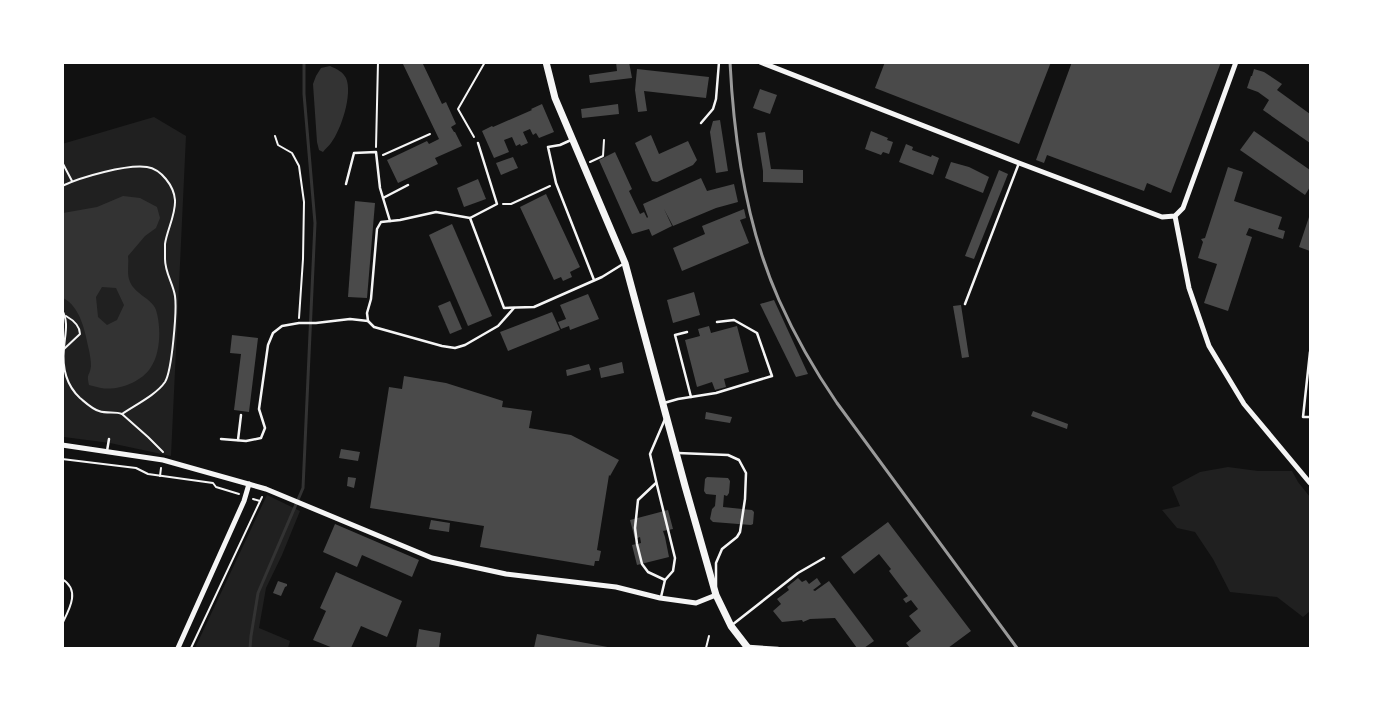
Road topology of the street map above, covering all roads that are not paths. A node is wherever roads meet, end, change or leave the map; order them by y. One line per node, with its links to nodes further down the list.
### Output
1 (546, 62): 6 (main road)
2 (719, 62): 5 (lane)
3 (760, 62): 8 (street)
4 (1236, 62): 12 (street)
5 (701, 123)
6 (572, 140): 15 (main road); 16 (lane)
7 (478, 143): 13 (lane)
8 (1019, 163): 12 (street); 17 (lane)
9 (346, 184): 11 (lane)
10 (408, 185): 11 (lane)
11 (383, 198): 14 (lane)
12 (1175, 216): 36 (street)
13 (470, 218): 14 (lane); 18 (lane)
14 (390, 221): 19 (lane)
15 (625, 263): 16 (lane); 24 (main road)
16 (594, 280): 18 (lane)
17 (966, 304)
18 (514, 308): 19 (lane)
19 (368, 321): 30 (lane)
20 (717, 322): 23 (lane)
21 (687, 332): 23 (lane)
22 (1310, 352): 27 (lane)
23 (691, 397): 24 (lane)
24 (663, 403): 26 (main road)
25 (241, 415): 30 (lane)
26 (666, 416): 33 (main road); 34 (lane)
27 (1310, 417)
28 (109, 439): 32 (lane)
29 (221, 439): 30 (lane)
30 (238, 440)
31 (62, 445): 32 (street)
32 (107, 451): 35 (street)
33 (676, 453): 39 (main road); 39 (lane)
34 (656, 483): 38 (lane); 38 (lane)
35 (249, 484): 40 (street); 43 (street)
36 (1310, 484)
37 (824, 558): 41 (lane)
38 (665, 580): 40 (lane)
39 (716, 595): 40 (street); 41 (main road)
40 (660, 598)
41 (731, 626): 42 (main road)
42 (746, 647): 44 (lane)
43 (178, 648)
44 (778, 648)

